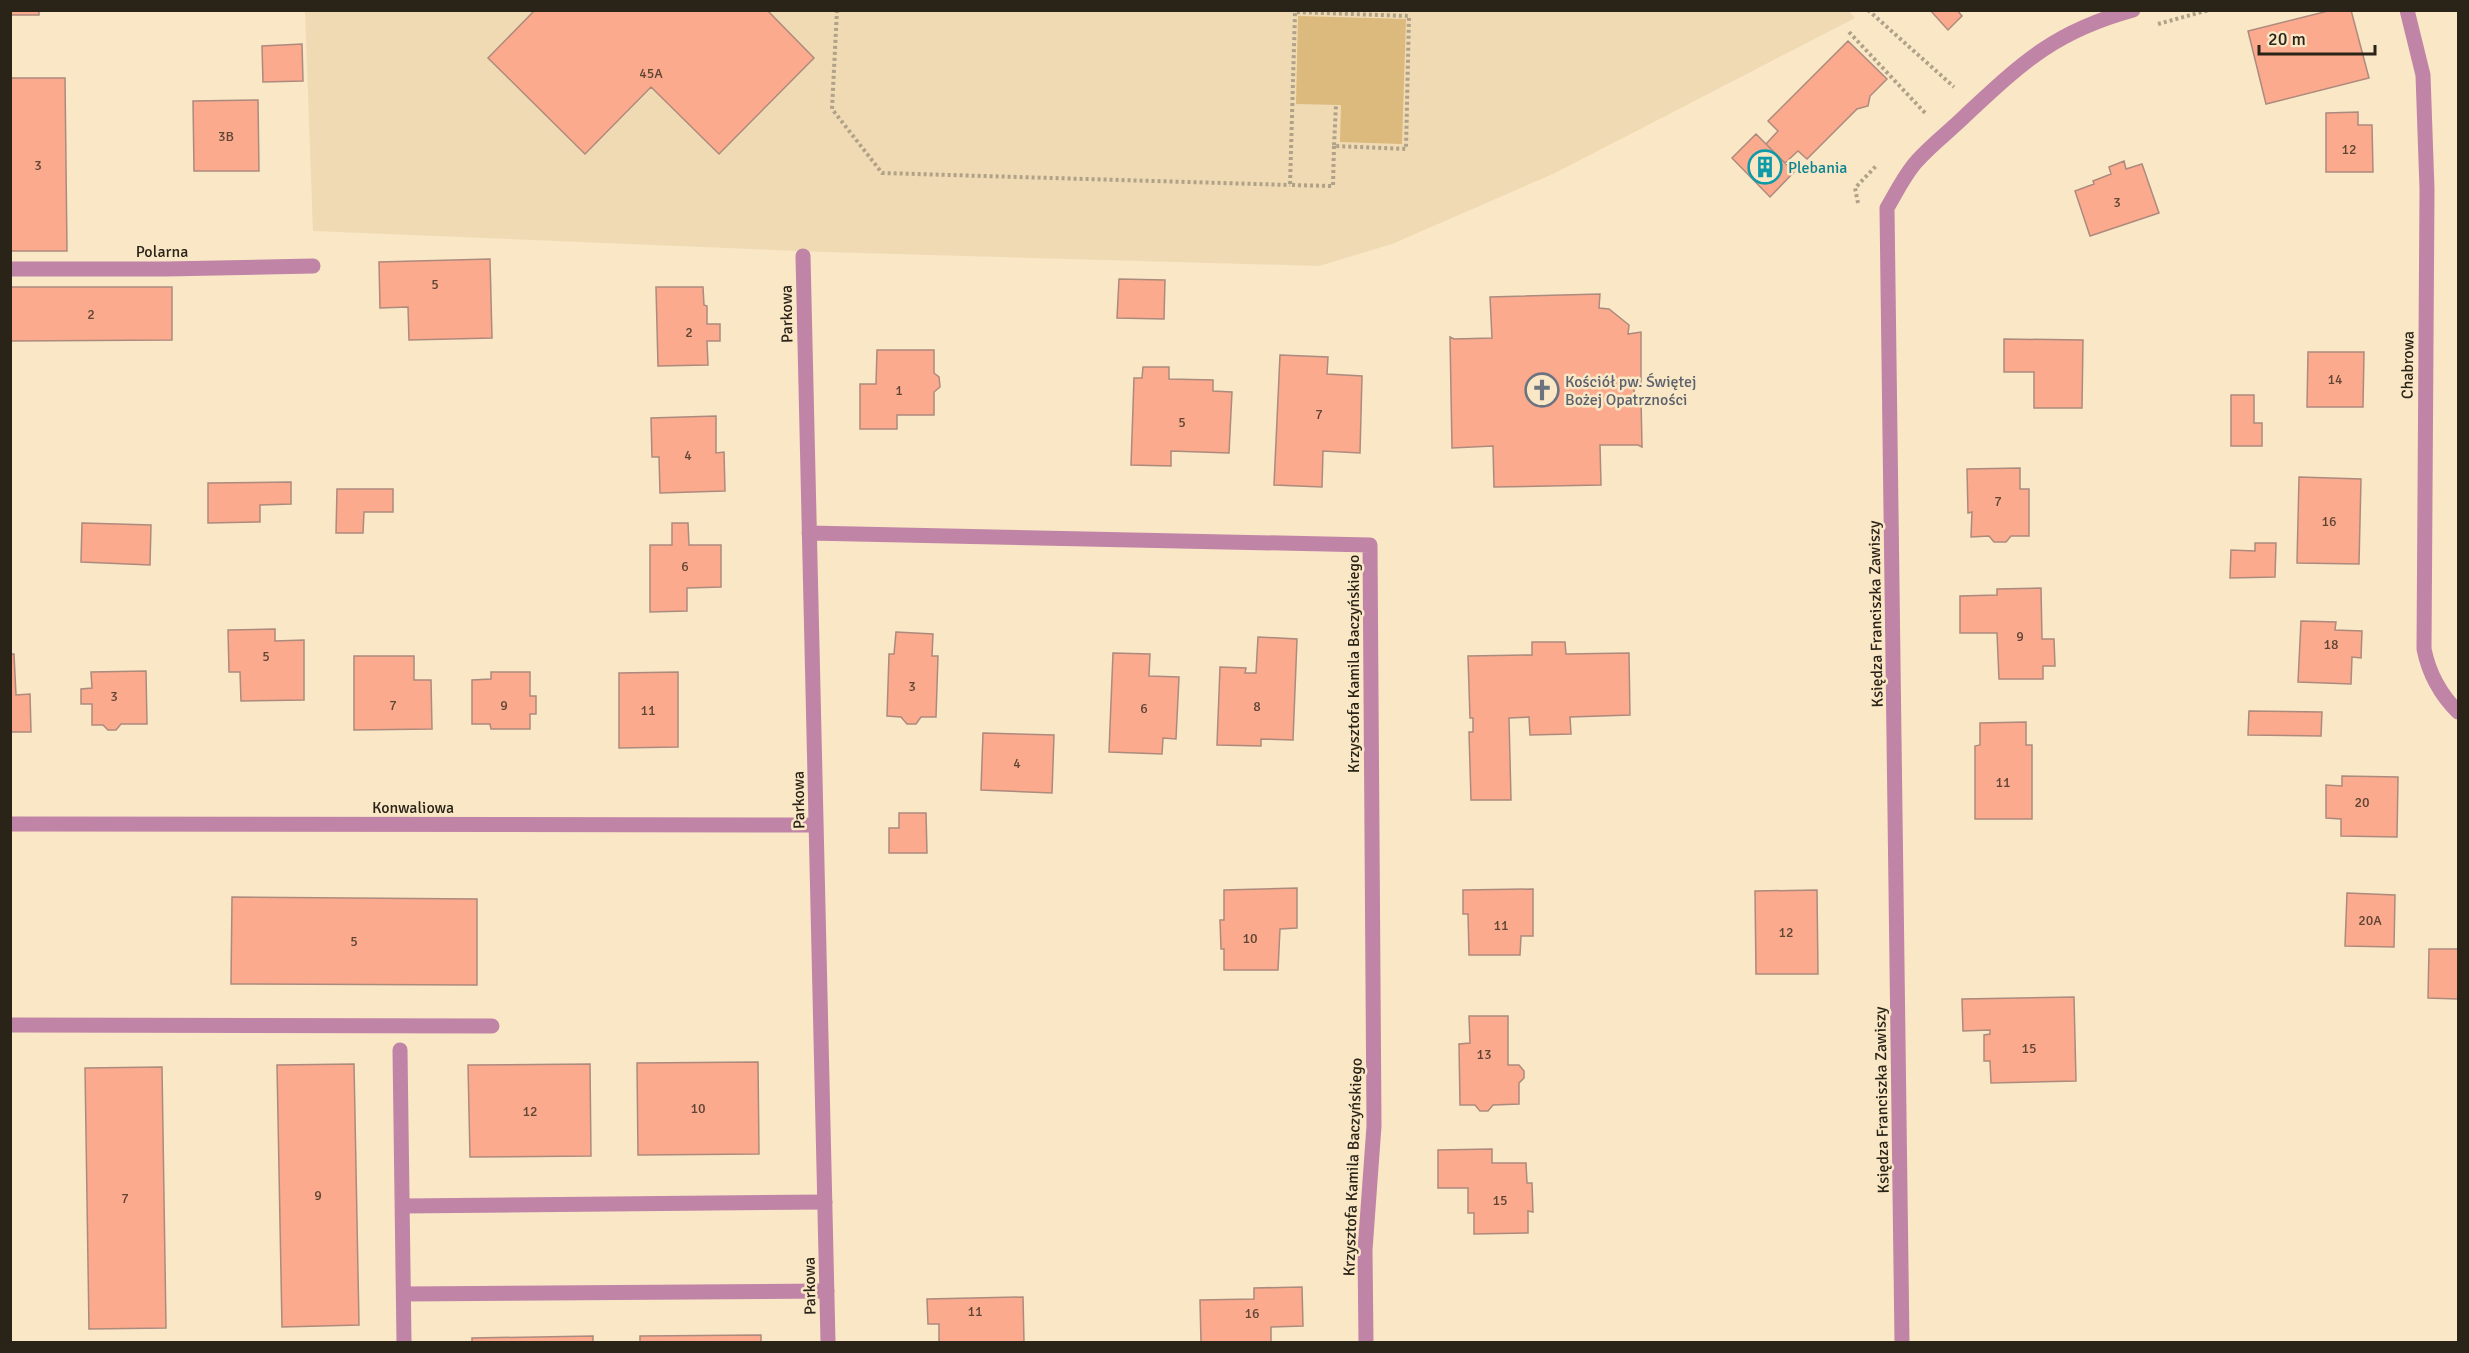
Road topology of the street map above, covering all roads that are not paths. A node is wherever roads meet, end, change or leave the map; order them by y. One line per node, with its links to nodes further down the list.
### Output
1 (2133, 10): 20 (street, Księdza Franciszka Zawiszy)
2 (2407, 10): 7 (street, Chabrowa)
3 (803, 256): 6 (street, Parkowa)
4 (314, 266): 5 (street, Polarna)
5 (10, 269)
6 (809, 533): 9 (street, Parkowa); 19 (street, Krzysztofa Kamila Baczyńskiego)
7 (2458, 712)
8 (10, 824): 9 (street, Konwaliowa)
9 (816, 825): 13 (street, Parkowa)
10 (10, 1025): 11 (street)
11 (492, 1026)
12 (400, 1050): 14 (street)
13 (825, 1202): 14 (street); 15 (street, Parkowa)
14 (402, 1206): 16 (street)
15 (827, 1291): 16 (street); 18 (street, Parkowa)
16 (404, 1294): 17 (street)
17 (404, 1342)
18 (828, 1342)
19 (1366, 1342)
20 (1902, 1342)

